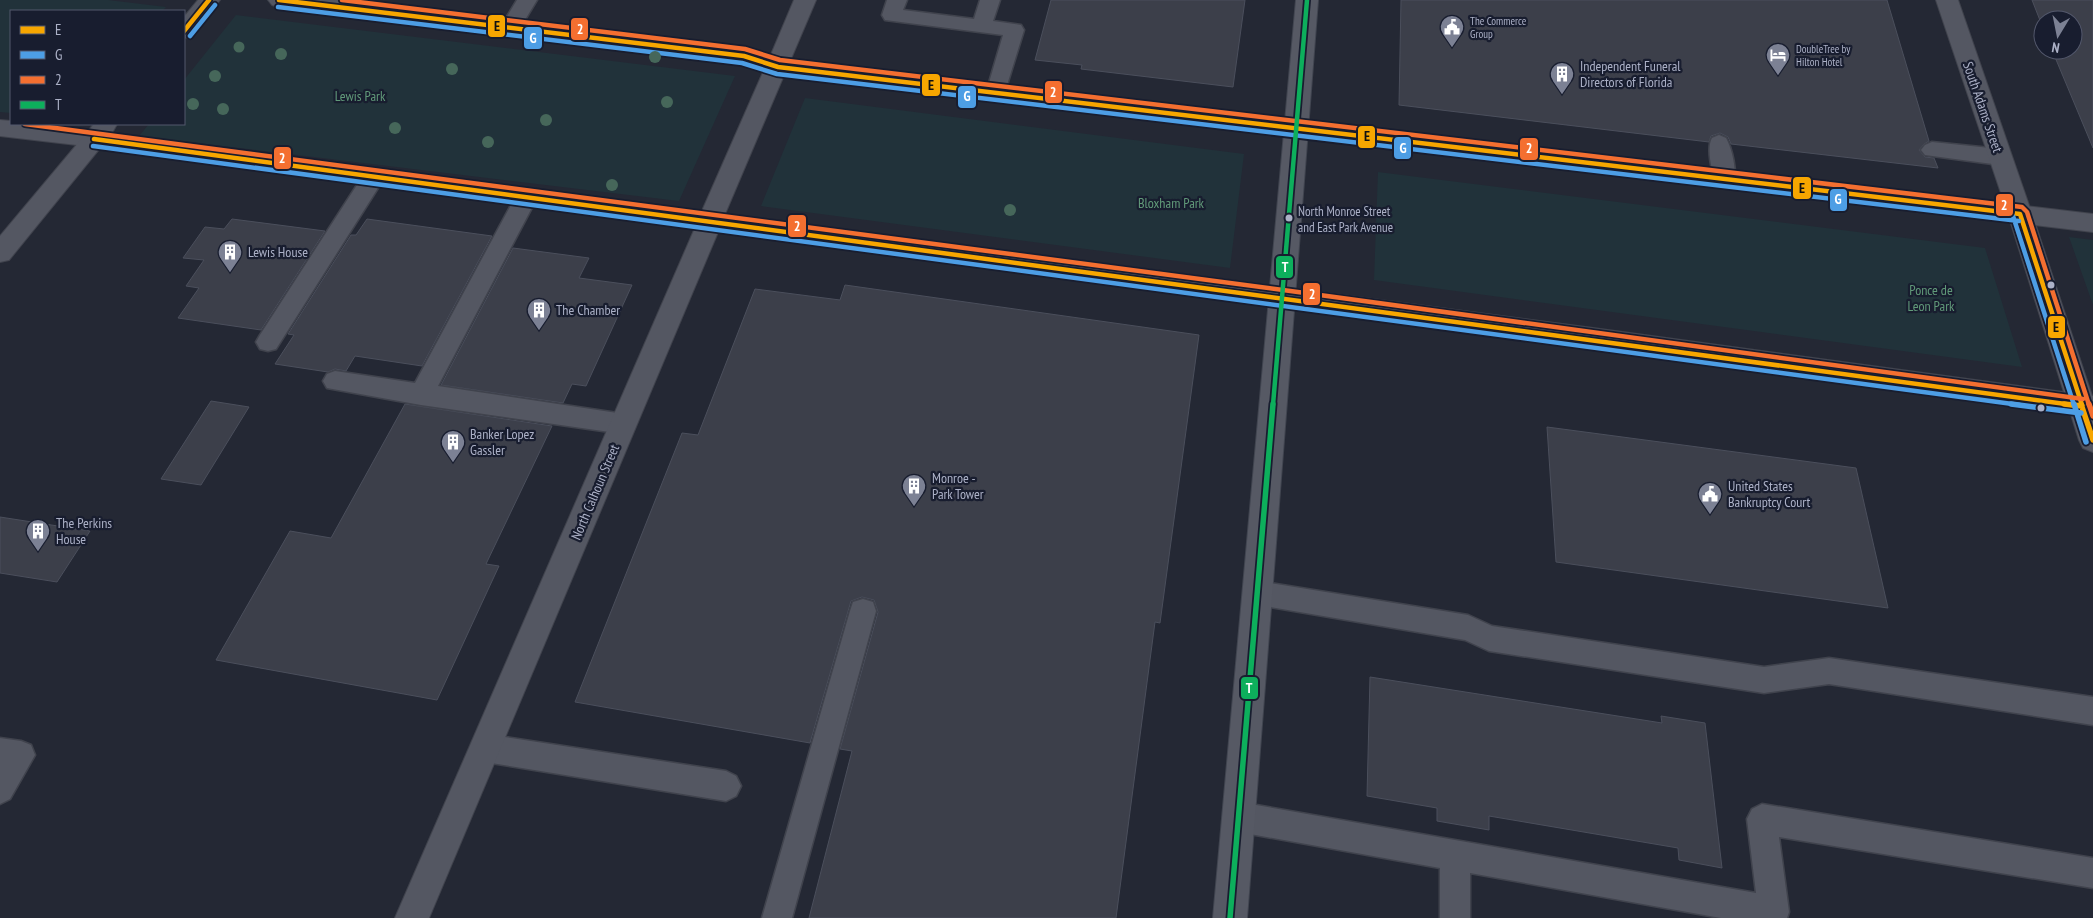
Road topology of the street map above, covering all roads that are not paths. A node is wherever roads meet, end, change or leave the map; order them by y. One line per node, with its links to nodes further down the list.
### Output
1 (209, 0): 11 (street)
2 (279, 0): 10 (street)
3 (527, 0): 10 (lane)
4 (805, 0): 12 (street, North Calhoun Street)
5 (898, 0): 9 (lane)
6 (990, 0): 9 (lane)
7 (1307, 0): 15 (main road)
8 (1947, 0): 19 (street, South Adams Street)
9 (982, 26): 13 (lane)
10 (510, 28): 12 (street)
11 (185, 30)
12 (778, 67): 13 (street); 24 (street, North Calhoun Street)
13 (996, 93): 15 (street)
14 (0, 128): 16 (street)
15 (1297, 128): 21 (street); 27 (main road)
16 (100, 132): 20 (street); 26 (street)
17 (1719, 143): 21 (lane)
18 (1932, 150): 19 (lane)
19 (2000, 157): 23 (street, South Adams Street)
20 (374, 177): 22 (street); 28 (lane)
21 (1724, 179): 23 (street)
22 (526, 198): 24 (street); 30 (lane)
23 (2020, 214): 25 (street); 31 (street, South Adams Street)
24 (710, 223): 27 (street); 32 (street, North Calhoun Street)
25 (2093, 223)
26 (0, 253)
27 (1282, 297): 31 (street); 34 (main road)
28 (268, 342)
29 (335, 381): 30 (lane)
30 (421, 394): 32 (lane)
31 (2087, 407): 33 (street, South Adams Street)
32 (624, 424): 37 (street, North Calhoun Street)
33 (2093, 440)
34 (1258, 593): 36 (lane); 41 (main road)
35 (863, 611): 45 (lane)
36 (2093, 711)
37 (485, 748): 39 (lane); 44 (street, North Calhoun Street)
38 (0, 752): 40 (lane)
39 (726, 786)
40 (0, 789)
41 (1238, 817): 42 (lane); 46 (main road)
42 (1454, 855): 43 (lane); 47 (lane)
43 (2093, 873)
44 (412, 918)
45 (778, 918)
46 (1230, 918)
47 (1455, 918)

